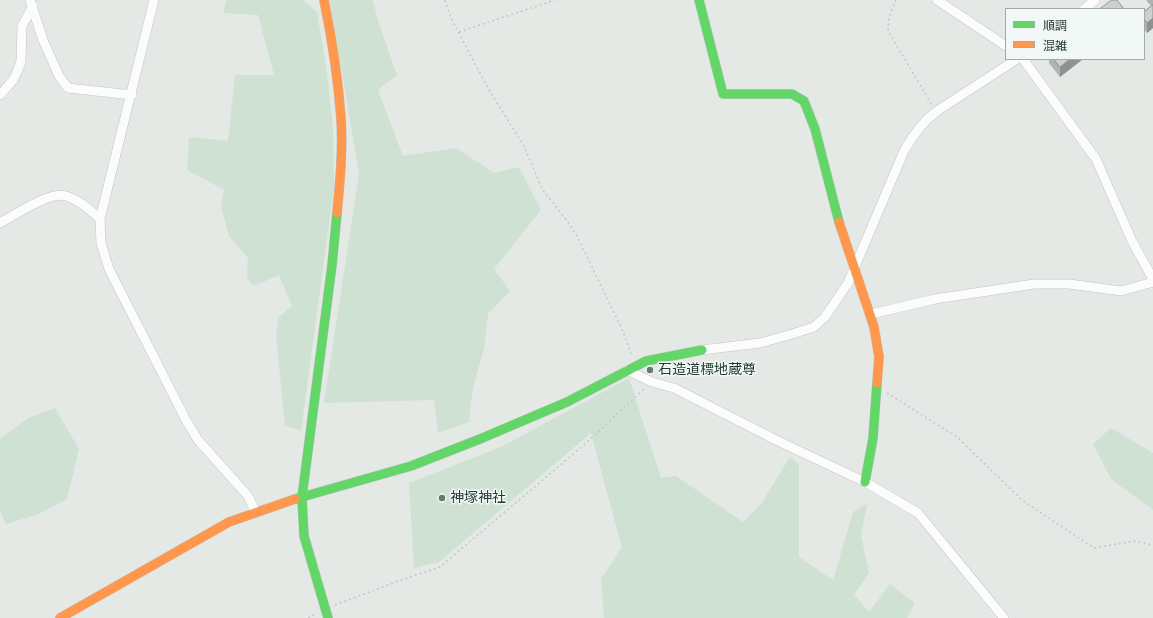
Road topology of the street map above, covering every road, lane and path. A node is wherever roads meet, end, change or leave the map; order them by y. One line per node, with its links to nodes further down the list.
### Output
1 (154, 0): 16 (street)
2 (324, 0): 28 (street)
3 (445, 0): 11 (path)
4 (556, 0): 11 (path)
5 (699, 0): 20 (street)
6 (896, 0): 17 (path)
7 (937, 0): 12 (street)
8 (1095, 0): 10 (street)
9 (31, 3): 15 (street); 16 (street)
10 (1085, 8)
11 (459, 32): 23 (path)
12 (1005, 45)
13 (1015, 60): 17 (street)
14 (1024, 60): 21 (street)
15 (0, 95)
16 (132, 95): 18 (street)
17 (937, 111): 20 (street)
18 (100, 218): 19 (street); 29 (street)
19 (0, 223)
20 (854, 269): 22 (street); 23 (street)
21 (1153, 281): 22 (street)
22 (870, 314): 26 (street)
23 (636, 365): 24 (street)
24 (627, 370): 25 (street); 28 (street)
25 (652, 382): 27 (street); 31 (path)
26 (877, 388): 27 (street); 30 (path)
27 (865, 482): 34 (street)
28 (302, 498): 29 (street); 31 (street)
29 (255, 511): 32 (street)
30 (1153, 545)
31 (327, 614): 33 (path)
32 (60, 618)
33 (308, 618)
34 (1004, 618)

